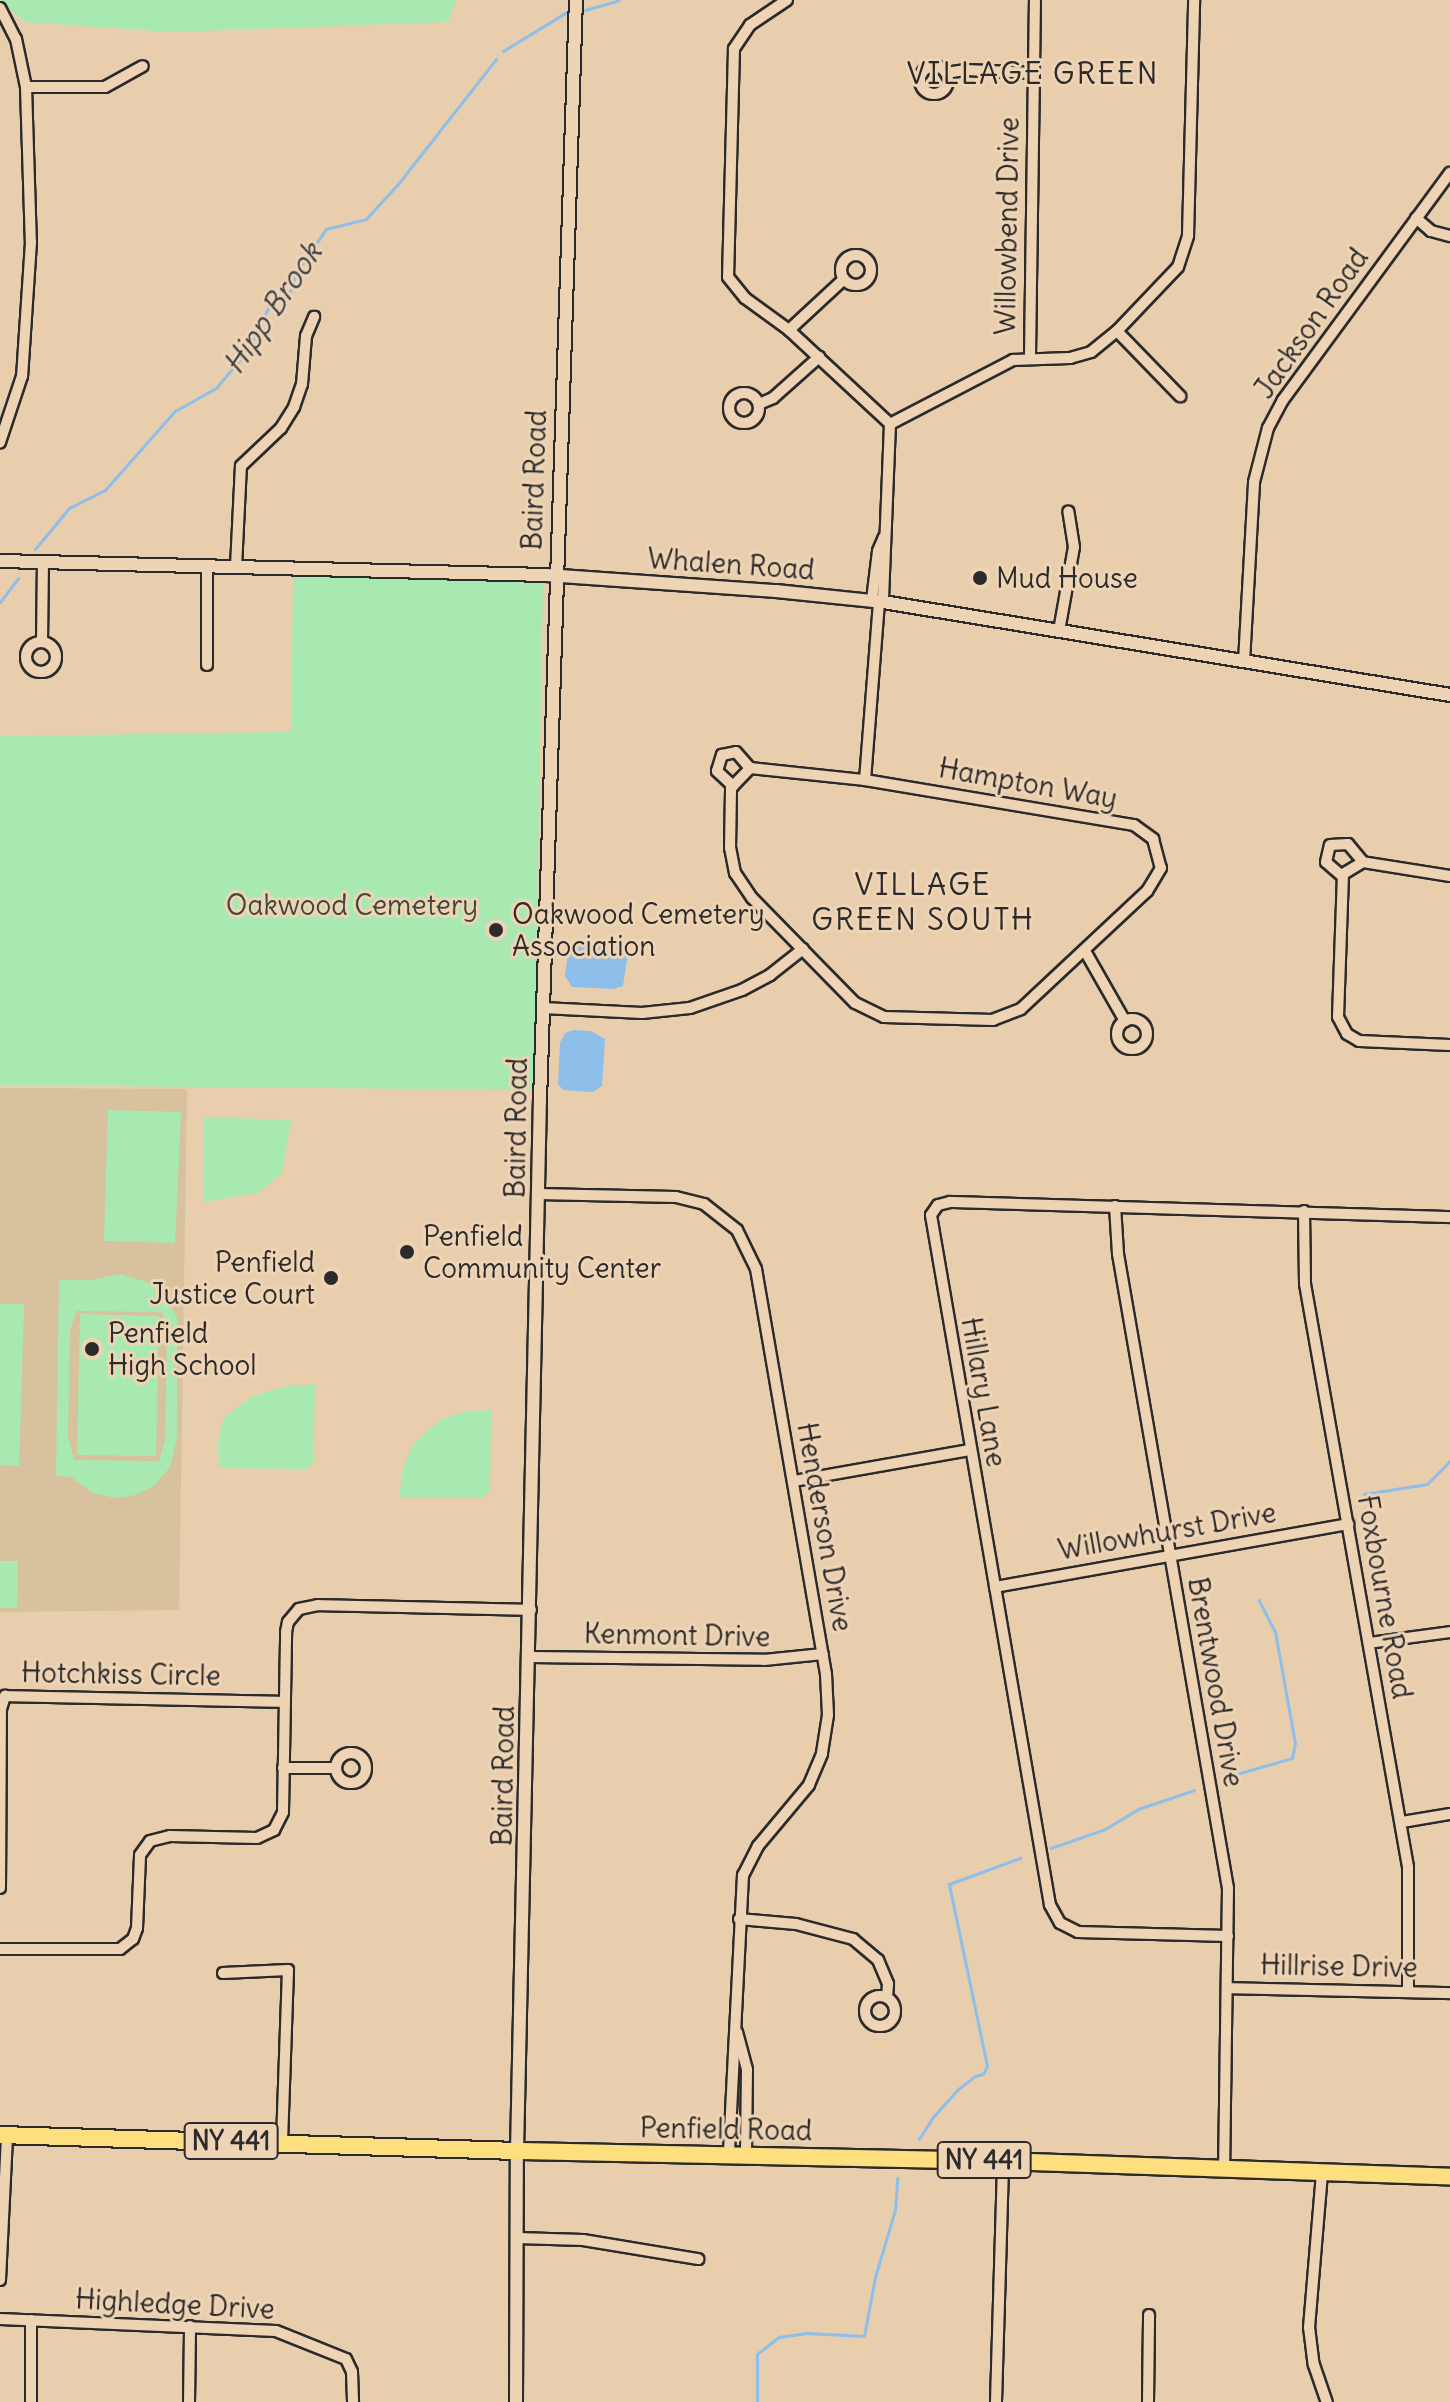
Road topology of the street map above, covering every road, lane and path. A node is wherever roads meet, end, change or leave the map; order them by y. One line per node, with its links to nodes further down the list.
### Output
1 (576, 0): 28 (street, Baird Road)
2 (787, 0): 15 (street)
3 (1035, 0): 8 (street, Willowbend Drive)
4 (1194, 0): 16 (street)
5 (0, 8): 9 (street)
6 (143, 66): 9 (street)
7 (946, 73): 8 (street)
8 (1033, 73): 17 (street, Willowbend Drive)
9 (26, 87): 22 (street)
10 (1450, 173): 11 (street, Jackson Road)
11 (1416, 218): 12 (street); 32 (street, Jackson Road)
12 (1450, 236)
13 (844, 279): 15 (street)
14 (314, 317): 27 (street)
15 (789, 330): 18 (street)
16 (1117, 331): 17 (street); 19 (street)
17 (1030, 356): 21 (street)
18 (819, 357): 20 (street); 21 (street)
19 (1180, 396)
20 (759, 404)
21 (890, 424): 29 (street)
22 (0, 442)
23 (1068, 511): 30 (street)
24 (0, 561): 25 (street, Whalen Road)
25 (43, 562): 26 (street, Whalen Road); 31 (street)
26 (207, 566): 27 (street, Whalen Road); 33 (street)
27 (236, 567): 28 (street, Whalen Road)
28 (555, 576): 29 (street, Whalen Road); 43 (street, Baird Road)
29 (878, 601): 30 (street, Whalen Road); 36 (street)
30 (1059, 631): 32 (street, Whalen Road)
31 (42, 642)
32 (1244, 662): 34 (street, Whalen Road)
33 (207, 665)
34 (1450, 695)
35 (750, 768): 36 (street, Hampton Way); 37 (street); 37 (street, Hampton Way)
36 (865, 780): 42 (street, Hampton Way)
37 (733, 786): 41 (street, Hampton Way)
38 (1363, 862): 39 (street); 39 (street); 40 (street)
39 (1342, 876): 45 (street)
40 (1450, 876)
41 (803, 949): 42 (street, Hampton Way); 43 (street)
42 (1085, 951): 44 (street)
43 (543, 1008): 46 (street, Baird Road)
44 (1125, 1021)
45 (1450, 1045)
46 (538, 1194): 51 (street, Henderson Drive); 55 (street, Baird Road)
47 (1115, 1206): 48 (street, Hillary Lane); 50 (street, Hillary Lane); 53 (street, Brentwood Drive)
48 (1304, 1211): 49 (street, Hillary Lane); 52 (street, Foxbourne Road)
49 (1450, 1217)
50 (970, 1450): 51 (street); 54 (street, Hillary Lane)
51 (794, 1481): 58 (street, Henderson Drive)
52 (1348, 1524): 53 (street, Willowhurst Drive); 57 (street, Foxbourne Road)
53 (1169, 1554): 54 (street, Willowhurst Drive); 67 (street, Brentwood Drive)
54 (995, 1587): 67 (street, Hillary Lane)
55 (531, 1610): 59 (street, Baird Road); 60 (street)
56 (1450, 1632): 57 (street)
57 (1369, 1643): 64 (street, Foxbourne Road)
58 (823, 1654): 59 (street, Kenmont Drive); 66 (street, Henderson Drive)
59 (530, 1657): 77 (street, Baird Road)
60 (284, 1702): 61 (street); 65 (street, Hotchkiss Circle)
61 (283, 1768): 62 (street); 68 (street)
62 (336, 1768)
63 (1450, 1814): 64 (street)
64 (1402, 1822): 71 (street, Foxbourne Road)
65 (0, 1888)
66 (739, 1919): 73 (street); 74 (street, Henderson Drive)
67 (1228, 1936): 70 (street, Brentwood Drive)
68 (0, 1949)
69 (223, 1973): 76 (street)
70 (1227, 1988): 71 (street, Hillrise Drive); 80 (street, Brentwood Drive)
71 (1408, 1992): 72 (street, Hillrise Drive)
72 (1450, 1993)
73 (887, 1997)
74 (734, 2023): 78 (street, Henderson Drive); 78 (street, Henderson Drive)
75 (3, 2135): 76 (main road, Penfield Road / NY 441); 85 (street)
76 (282, 2143): 77 (main road, Penfield Road / NY 441)
77 (517, 2151): 78 (main road, Penfield Road / NY 441); 83 (street, Baird Road)
78 (737, 2155): 79 (main road, Penfield Road / NY 441)
79 (1003, 2161): 80 (main road, Penfield Road / NY 441); 94 (street)
80 (1224, 2170): 81 (main road, Penfield Road / NY 441)
81 (1322, 2173): 82 (main road, Penfield Road / NY 441); 96 (street)
82 (1450, 2177)
83 (517, 2238): 84 (street); 93 (street, Baird Road)
84 (698, 2259)
85 (0, 2280)
86 (1149, 2315): 95 (street)
87 (0, 2319): 88 (street, Highledge Drive)
88 (31, 2320): 89 (street, Highledge Drive); 90 (street)
89 (190, 2326): 91 (street); 92 (street, Highledge Drive)
90 (31, 2402)
91 (189, 2402)
92 (353, 2402)
93 (516, 2402)
94 (996, 2402)
95 (1148, 2402)
96 (1327, 2402)

